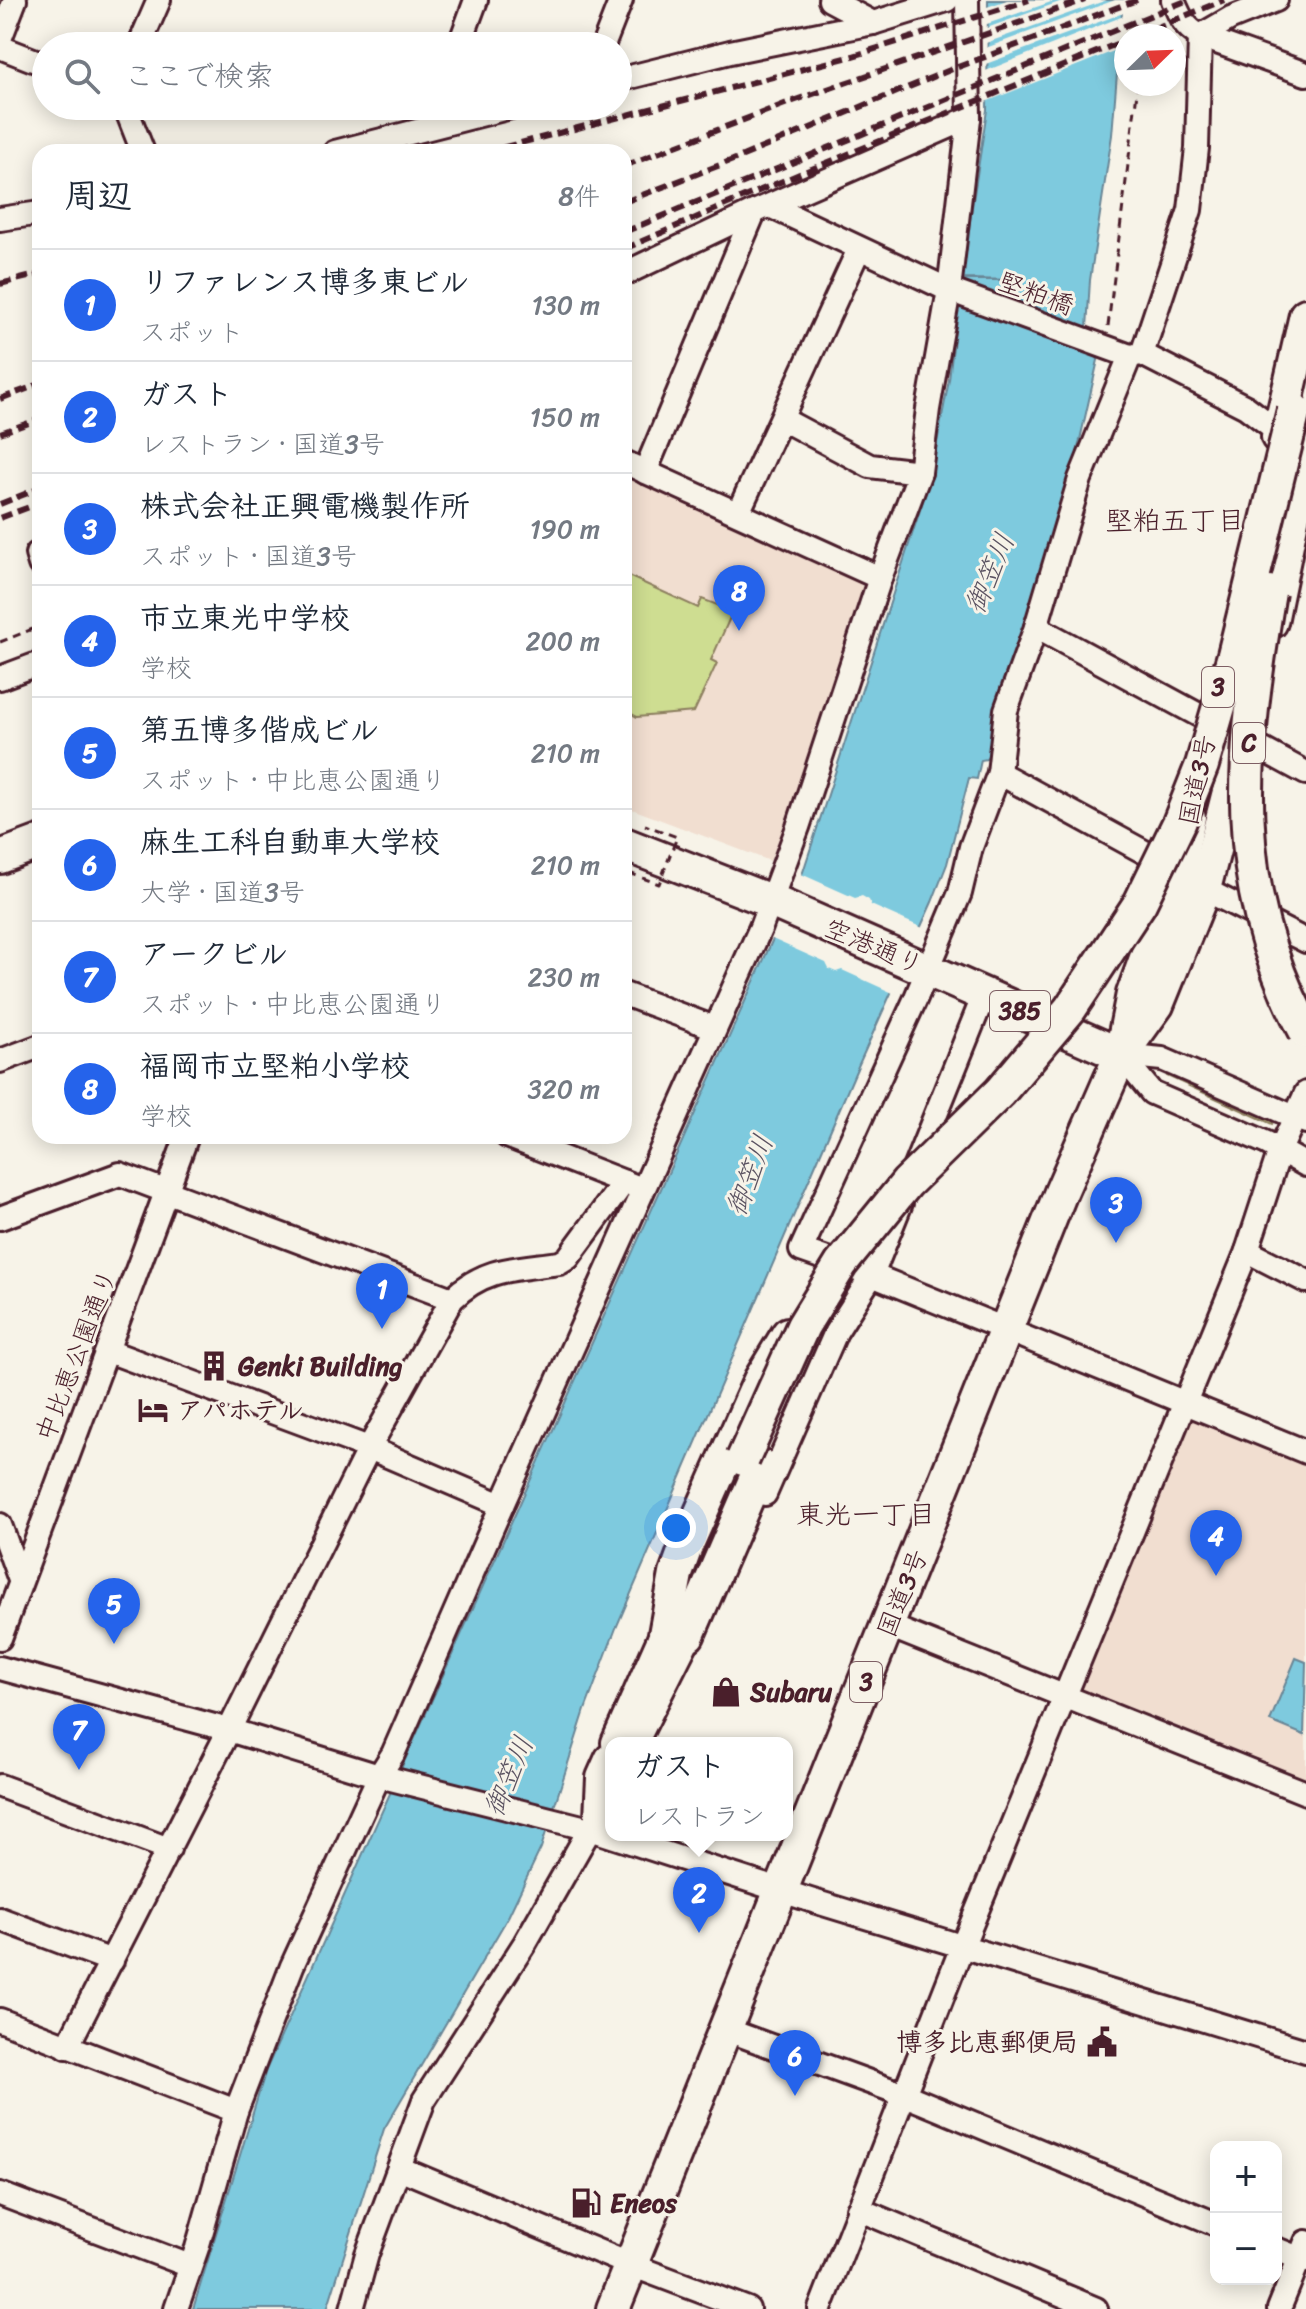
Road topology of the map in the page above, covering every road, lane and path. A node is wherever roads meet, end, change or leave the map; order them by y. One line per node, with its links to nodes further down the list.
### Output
1 (15, 0): 15 (street)
2 (159, 0): 11 (street)
3 (476, 0): 12 (street)
4 (621, 0): 13 (street)
5 (830, 0): 10 (street)
6 (947, 0): 10 (street)
7 (967, 0): 21 (street)
8 (1173, 0): 14 (street)
9 (1276, 0): 14 (street)
10 (873, 23): 19 (street)
11 (145, 32)
12 (464, 32)
13 (608, 32)
14 (1200, 36): 18 (street); 36 (street)
15 (0, 39)
16 (0, 47): 17 (street)
17 (32, 60)
18 (1306, 74)
19 (632, 76)
20 (1136, 96): 35 (path)
21 (969, 118): 28 (street); 33 (street)
22 (130, 120): 26 (street)
23 (433, 120): 25 (street)
24 (461, 120): 25 (street)
25 (430, 128): 27 (street)
26 (140, 144)
27 (367, 144)
28 (762, 209): 31 (street, 堅粕橋); 32 (street); 41 (street)
29 (32, 214): 30 (street)
30 (0, 219)
31 (859, 249): 33 (street, 堅粕橋); 38 (street)
32 (632, 270)
33 (949, 290): 35 (street, 堅粕橋); 42 (street)
34 (1306, 315): 39 (highway, 国道3号 / 3)
35 (1105, 348): 36 (street, 堅粕橋)
36 (1136, 355): 39 (street, 堅粕橋); 45 (street)
37 (1306, 358): 39 (highway, C)
38 (782, 419): 42 (street); 43 (street)
39 (1299, 433): 50 (highway, 国道3号 / 3); 51 (highway, 国道3号 / 3); 65 (highway, C, bridge); 91 (highway, bridge); 91 (highway, bridge)
40 (632, 466): 41 (street)
41 (645, 472): 43 (street)
42 (920, 472): 44 (street)
43 (738, 513): 44 (street)
44 (880, 578): 59 (street)
45 (1036, 627): 50 (street); 52 (street)
46 (32, 629): 47 (path)
47 (0, 642)
48 (32, 666): 49 (street)
49 (0, 678)
50 (1209, 720): 51 (street); 57 (highway, 国道3号 / 3)
51 (1242, 740): 53 (street); 58 (highway, 国道3号 / 3)
52 (999, 773): 57 (street); 61 (street)
53 (1306, 773)
54 (32, 845): 56 (highway)
55 (633, 847): 55 (path, bridge); 59 (highway, 空港通り / 385)
56 (0, 857)
57 (1177, 873): 58 (street); 67 (highway, 国道3号 / 3)
58 (1204, 889): 60 (street); 67 (highway, 国道3号 / 3)
59 (774, 903): 61 (highway, 空港通り / 385); 64 (street)
60 (1306, 941)
61 (924, 967): 62 (highway, 空港通り / 385); 79 (street)
62 (984, 995): 67 (highway, 空港通り / 385); 79 (street)
63 (632, 997): 64 (street)
64 (715, 1028): 75 (street)
65 (1306, 1034)
66 (32, 1049): 68 (street)
67 (1121, 1055): 70 (street, 空港通り); 73 (street, 空港通り); 82 (highway, 国道3号 / 3)
68 (0, 1061)
69 (1306, 1093): 70 (street)
70 (1300, 1119): 73 (street)
71 (184, 1144): 76 (street, 中比恵公園通り)
72 (527, 1144): 75 (street)
73 (1280, 1150): 74 (street, 空港通り); 78 (street)
74 (1306, 1165)
75 (633, 1186): 81 (street); 87 (street)
76 (167, 1190): 77 (street); 81 (street); 83 (street, 中比恵公園通り)
77 (0, 1218)
78 (1247, 1251): 80 (street); 84 (street)
79 (872, 1275): 82 (street); 91 (street)
80 (1306, 1281)
81 (452, 1299): 85 (street)
82 (1005, 1330): 84 (street); 90 (highway, 国道3号 / 3)
83 (108, 1351): 85 (street); 89 (street, 中比恵公園通り)
84 (1186, 1403): 86 (street); 94 (street)
85 (369, 1448): 87 (street); 95 (street)
86 (1306, 1452)
87 (502, 1505): 98 (street)
88 (0, 1525): 89 (street)
89 (20, 1580): 92 (street, 中比恵公園通り)
90 (889, 1626): 94 (street); 104 (highway, 国道3号 / 3)
91 (676, 1637): 96 (highway); 97 (street)
92 (0, 1638)
93 (0, 1668): 95 (street)
94 (1064, 1697): 100 (street); 106 (street)
95 (229, 1730): 98 (street); 103 (street)
96 (621, 1737)
97 (638, 1737)
98 (379, 1776): 101 (street); 114 (street)
99 (0, 1786): 103 (street)
100 (1306, 1793)
101 (603, 1796): 115 (street)
102 (688, 1841): 104 (street)
103 (169, 1849): 107 (street)
104 (781, 1890): 106 (street); 109 (highway, 国道3号 / 3)
105 (0, 1919): 107 (street)
106 (962, 1947): 111 (street); 113 (street)
107 (112, 1961): 110 (street)
108 (0, 2020): 110 (street)
109 (727, 2030): 113 (street); 121 (highway, 国道3号 / 3)
110 (77, 2050): 112 (street); 114 (street)
111 (1306, 2051)
112 (105, 2074)
113 (905, 2095): 117 (street); 118 (street)
114 (236, 2111): 122 (street)
115 (399, 2168): 121 (street); 124 (street)
116 (0, 2194): 122 (street)
117 (858, 2209): 127 (street); 128 (street)
118 (1210, 2222)
119 (1282, 2250): 120 (street)
120 (1304, 2254): 129 (street)
121 (631, 2265): 125 (highway, 国道3号 / 3); 126 (street)
122 (190, 2266): 123 (street)
123 (176, 2309)
124 (352, 2309)
125 (613, 2309)
126 (748, 2309)
127 (820, 2309)
128 (1096, 2309)
129 (1279, 2309)

